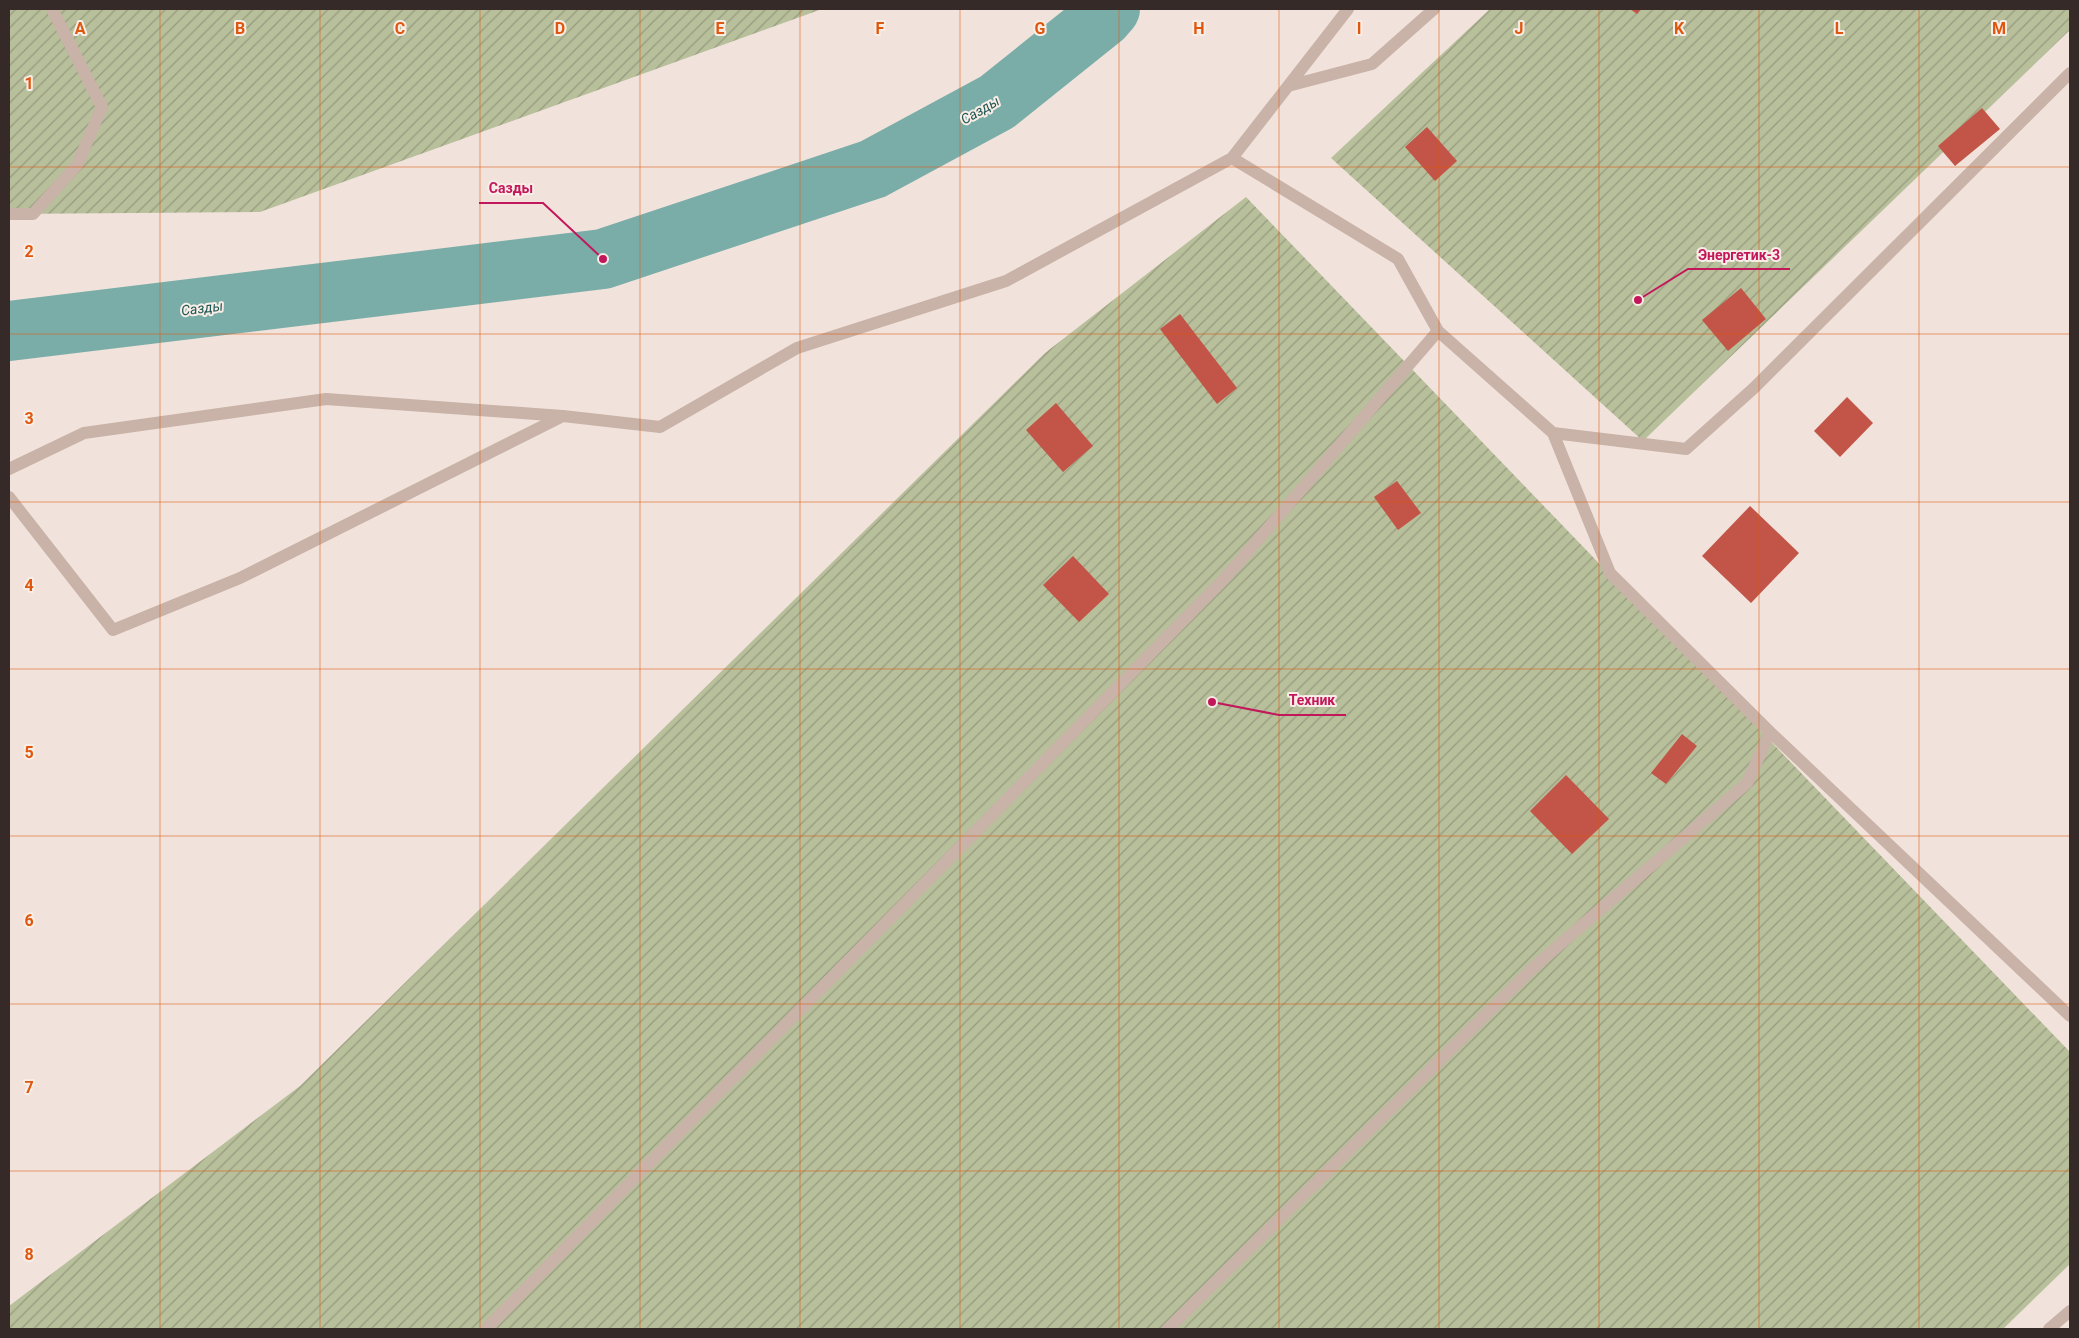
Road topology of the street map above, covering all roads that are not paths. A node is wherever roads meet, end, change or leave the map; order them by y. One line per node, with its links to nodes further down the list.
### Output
1 (52, 9): 7 (lane)
2 (1348, 9): 5 (lane)
3 (1434, 9): 5 (lane)
4 (2070, 73): 10 (lane)
5 (1288, 86): 6 (lane)
6 (1232, 158): 8 (lane); 9 (lane)
7 (9, 214)
8 (1438, 332): 10 (lane); 16 (lane)
9 (563, 416): 11 (lane); 12 (lane)
10 (1553, 432): 13 (lane)
11 (9, 469)
12 (9, 497)
13 (1770, 732): 14 (lane); 17 (lane)
14 (2070, 1016)
15 (2070, 1310): 18 (lane)
16 (486, 1329)
17 (1168, 1329)
18 (2049, 1329)

